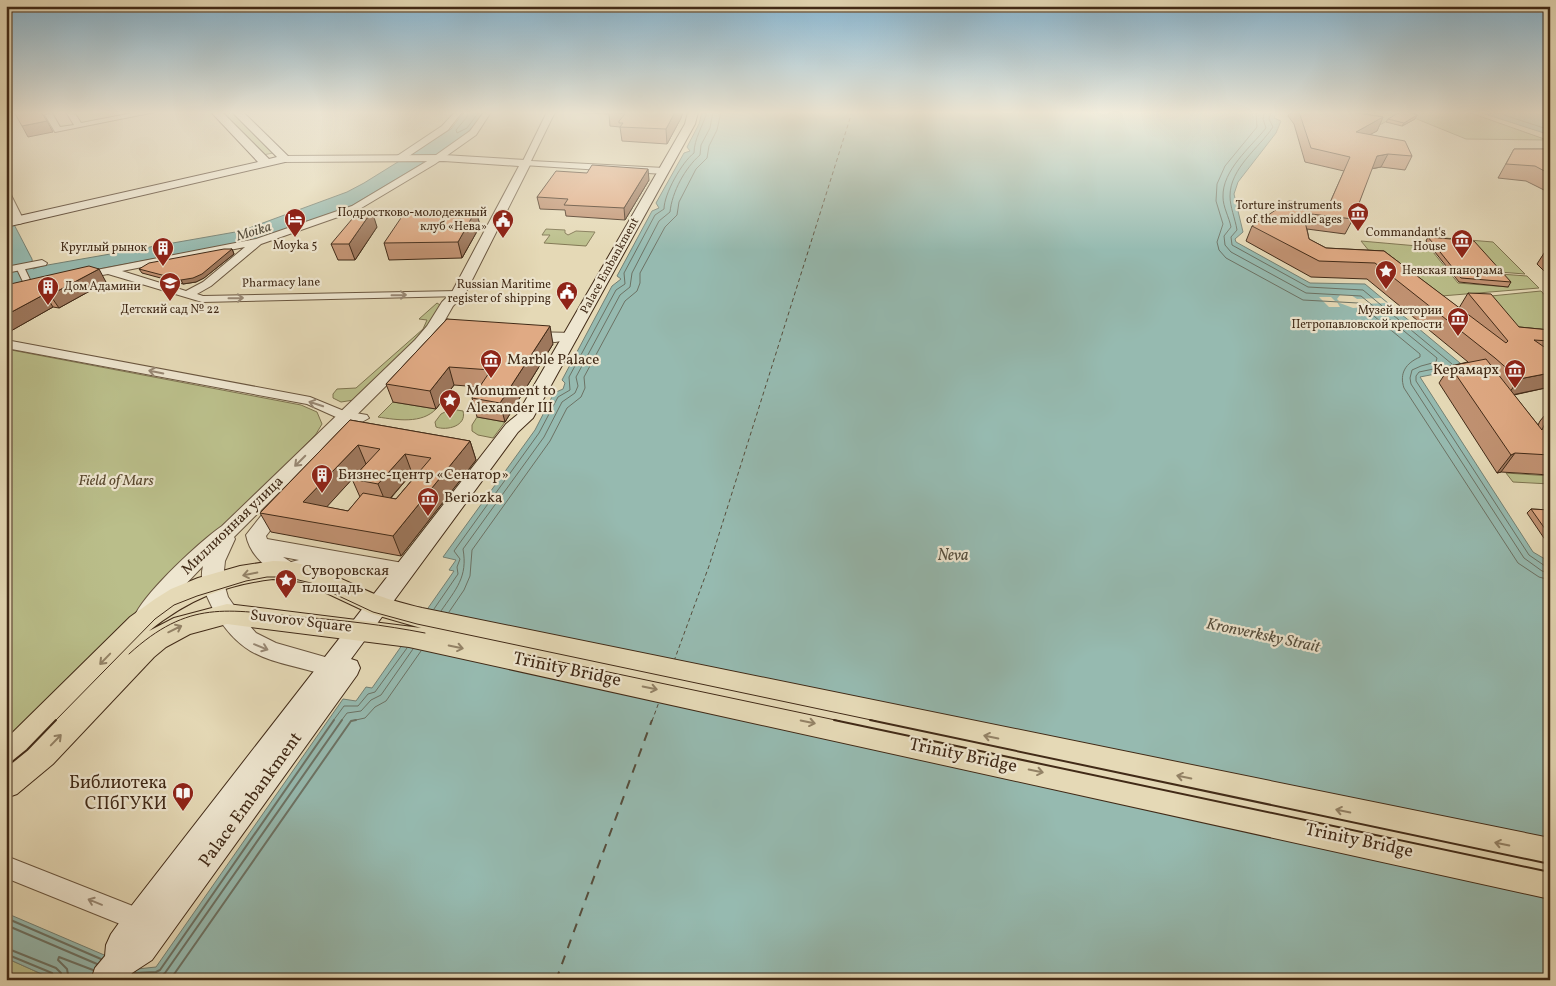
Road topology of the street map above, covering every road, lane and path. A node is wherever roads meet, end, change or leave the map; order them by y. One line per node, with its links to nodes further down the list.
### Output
1 (268, 158): 5 (main road)
2 (404, 158): 6 (street)
3 (528, 158): 7 (street, Миллионная улица)
4 (671, 158): 8 (main road, Palace Embankment)
5 (262, 159): 10 (main road)
6 (432, 159): 7 (street); 11 (street)
7 (526, 163): 8 (street); 19 (street, Миллионная улица)
8 (664, 171): 22 (main road, Palace Embankment)
9 (6, 195): 10 (street)
10 (12, 223)
11 (258, 242): 15 (street); 18 (street)
12 (37, 264): 13 (street)
13 (20, 267): 14 (street); 17 (street)
14 (6, 270)
15 (108, 270): 16 (street); 18 (street, Pharmacy lane)
16 (74, 278)
17 (30, 286)
18 (188, 294): 19 (street, Pharmacy lane, one-way to 19)
19 (458, 294): 20 (street, Миллионная улица)
20 (445, 328): 24 (street, Миллионная улица)
21 (510, 332): 22 (street)
22 (570, 336): 25 (main road, Palace Embankment)
23 (6, 344): 24 (street, one-way to 23)
24 (355, 417): 26 (street, Миллионная улица, one-way to 26); 27 (street, Миллионная улица)
25 (524, 418): 30 (main road, Palace Embankment); 33 (main road, Palace Embankment)
26 (229, 531): 31 (street); 34 (street, Миллионная улица)
27 (259, 545): 28 (street); 29 (street)
28 (343, 561): 29 (street); 30 (street)
29 (289, 570): 31 (main road, one-way to 31); 33 (main road)
30 (403, 571): 33 (main road, Palace Embankment)
31 (212, 584): 32 (street); 34 (main road)
32 (227, 614): 33 (main road, Suvorov Square); 36 (main road, Suvorov Square, one-way to 32); 37 (street, one-way to 37)
33 (376, 619): 35 (main road, Trinity Bridge); 37 (main road, Palace Embankment); 44 (main road, Palace Embankment)
34 (139, 624): 38 (main road, Миллионная улица, one-way to 38)
35 (416, 627): 40 (main road, Trinity Bridge, one-way to 35); 42 (main road, Trinity Bridge, one-way to 42)
36 (135, 657): 38 (main road, Миллионная улица, one-way to 36)
37 (330, 668): 43 (main road, Palace Embankment)
38 (14, 770): 39 (street, Миллионная улица)
39 (6, 790)
40 (1550, 854)
41 (6, 867): 43 (street, one-way to 41)
42 (1550, 882)
43 (140, 920): 44 (main road, Palace Embankment)
44 (114, 971)

